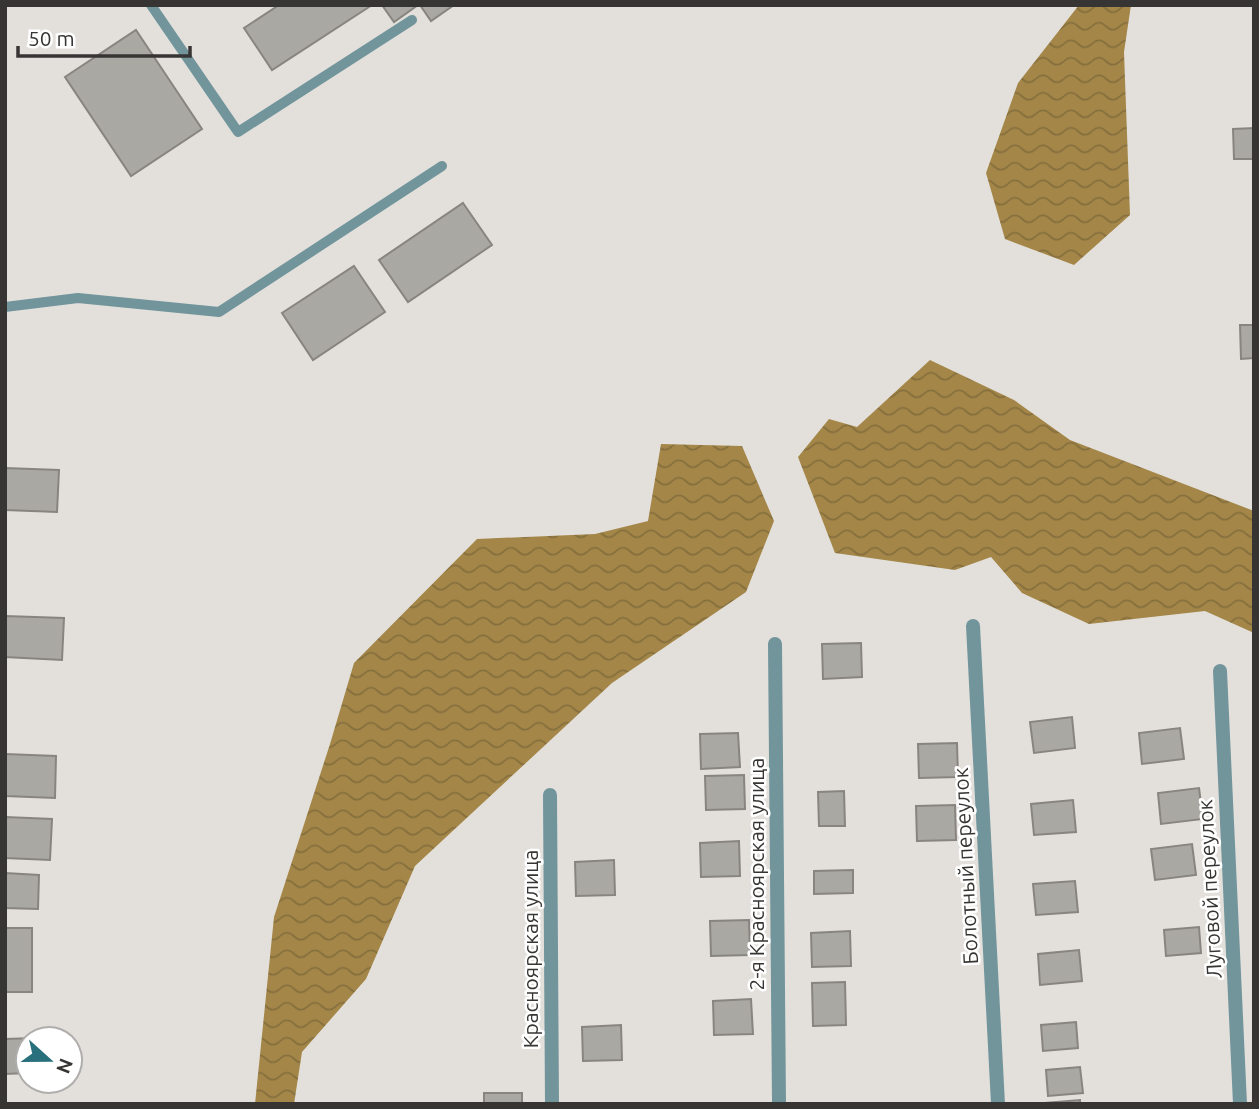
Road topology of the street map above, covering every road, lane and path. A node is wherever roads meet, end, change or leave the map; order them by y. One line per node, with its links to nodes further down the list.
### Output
1 (151, 5): 2 (lane)
2 (412, 20)
3 (442, 166): 4 (lane)
4 (5, 307)
5 (973, 626): 11 (street, Болотный переулок)
6 (775, 644): 10 (street, 2-я Красноярская улица)
7 (1220, 671): 12 (street, Луговой переулок)
8 (550, 795): 9 (street, Красноярская улица)
9 (552, 1104)
10 (779, 1104)
11 (998, 1104)
12 (1240, 1104)

